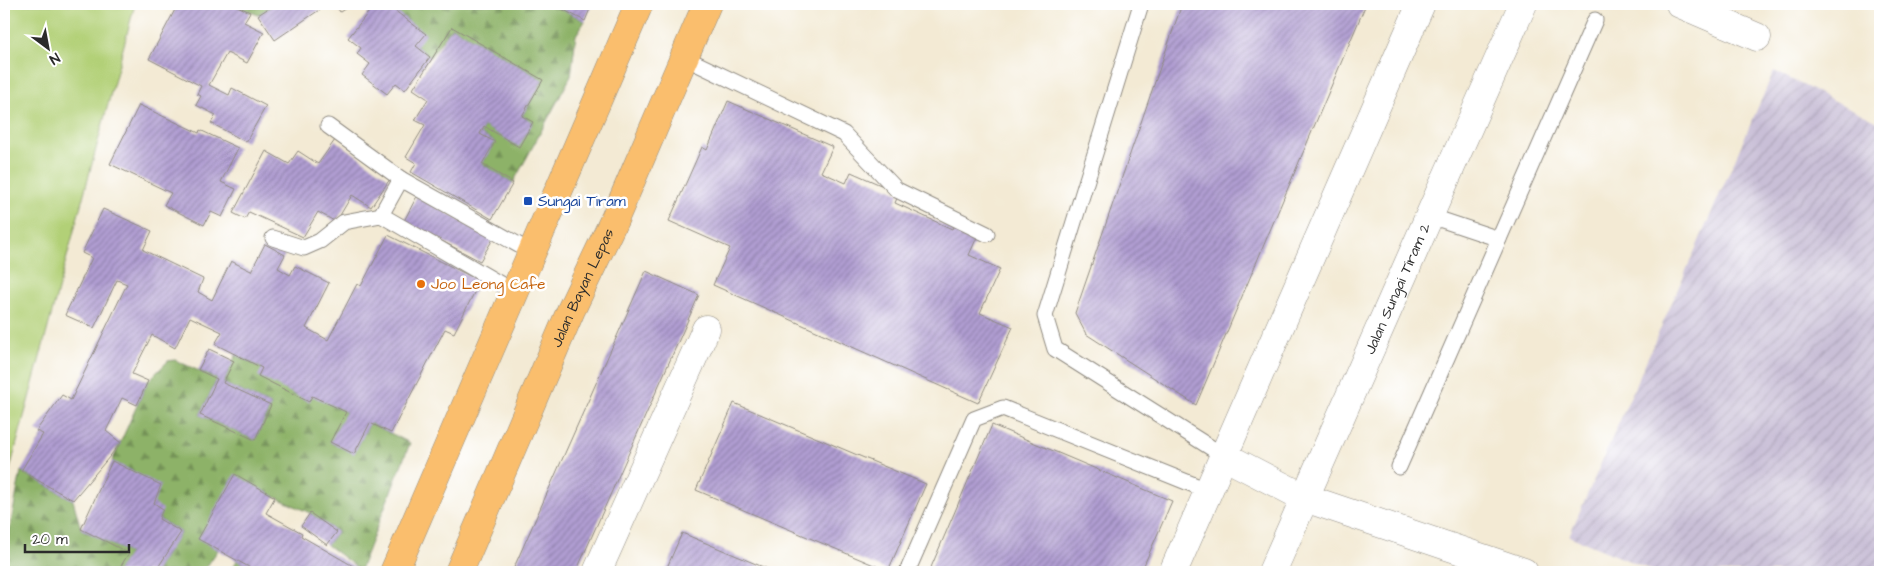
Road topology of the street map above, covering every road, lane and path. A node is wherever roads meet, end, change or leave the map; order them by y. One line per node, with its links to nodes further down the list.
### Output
1 (640, 4): 17 (highway)
2 (707, 4): 9 (highway, Jalan Bayan Lepas)
3 (1141, 4): 20 (lane)
4 (1421, 4): 20 (street)
5 (1680, 4): 8 (street)
6 (1519, 5): 13 (street, Jalan Sungai Tiram 2)
7 (1595, 20): 16 (lane)
8 (1757, 37)
9 (683, 57): 14 (lane); 25 (highway, Jalan Bayan Lepas)
10 (328, 126): 11 (lane)
11 (400, 178): 12 (lane); 17 (lane)
12 (381, 215): 15 (lane); 18 (lane)
13 (1430, 216): 16 (lane); 23 (street, Jalan Sungai Tiram 2)
14 (987, 234)
15 (273, 238)
16 (1499, 239): 21 (lane)
17 (531, 252): 18 (highway)
18 (514, 292): 24 (highway)
19 (706, 329): 26 (street)
20 (1224, 456): 22 (street); 23 (street)
21 (1399, 467)
22 (1209, 491): 27 (lane); 28 (street)
23 (1305, 498): 29 (street, Jalan Sungai Tiram 2); 30 (street)
24 (394, 572)
25 (459, 572)
26 (597, 572)
27 (907, 572)
28 (1173, 572)
29 (1272, 572)
30 (1524, 572)

